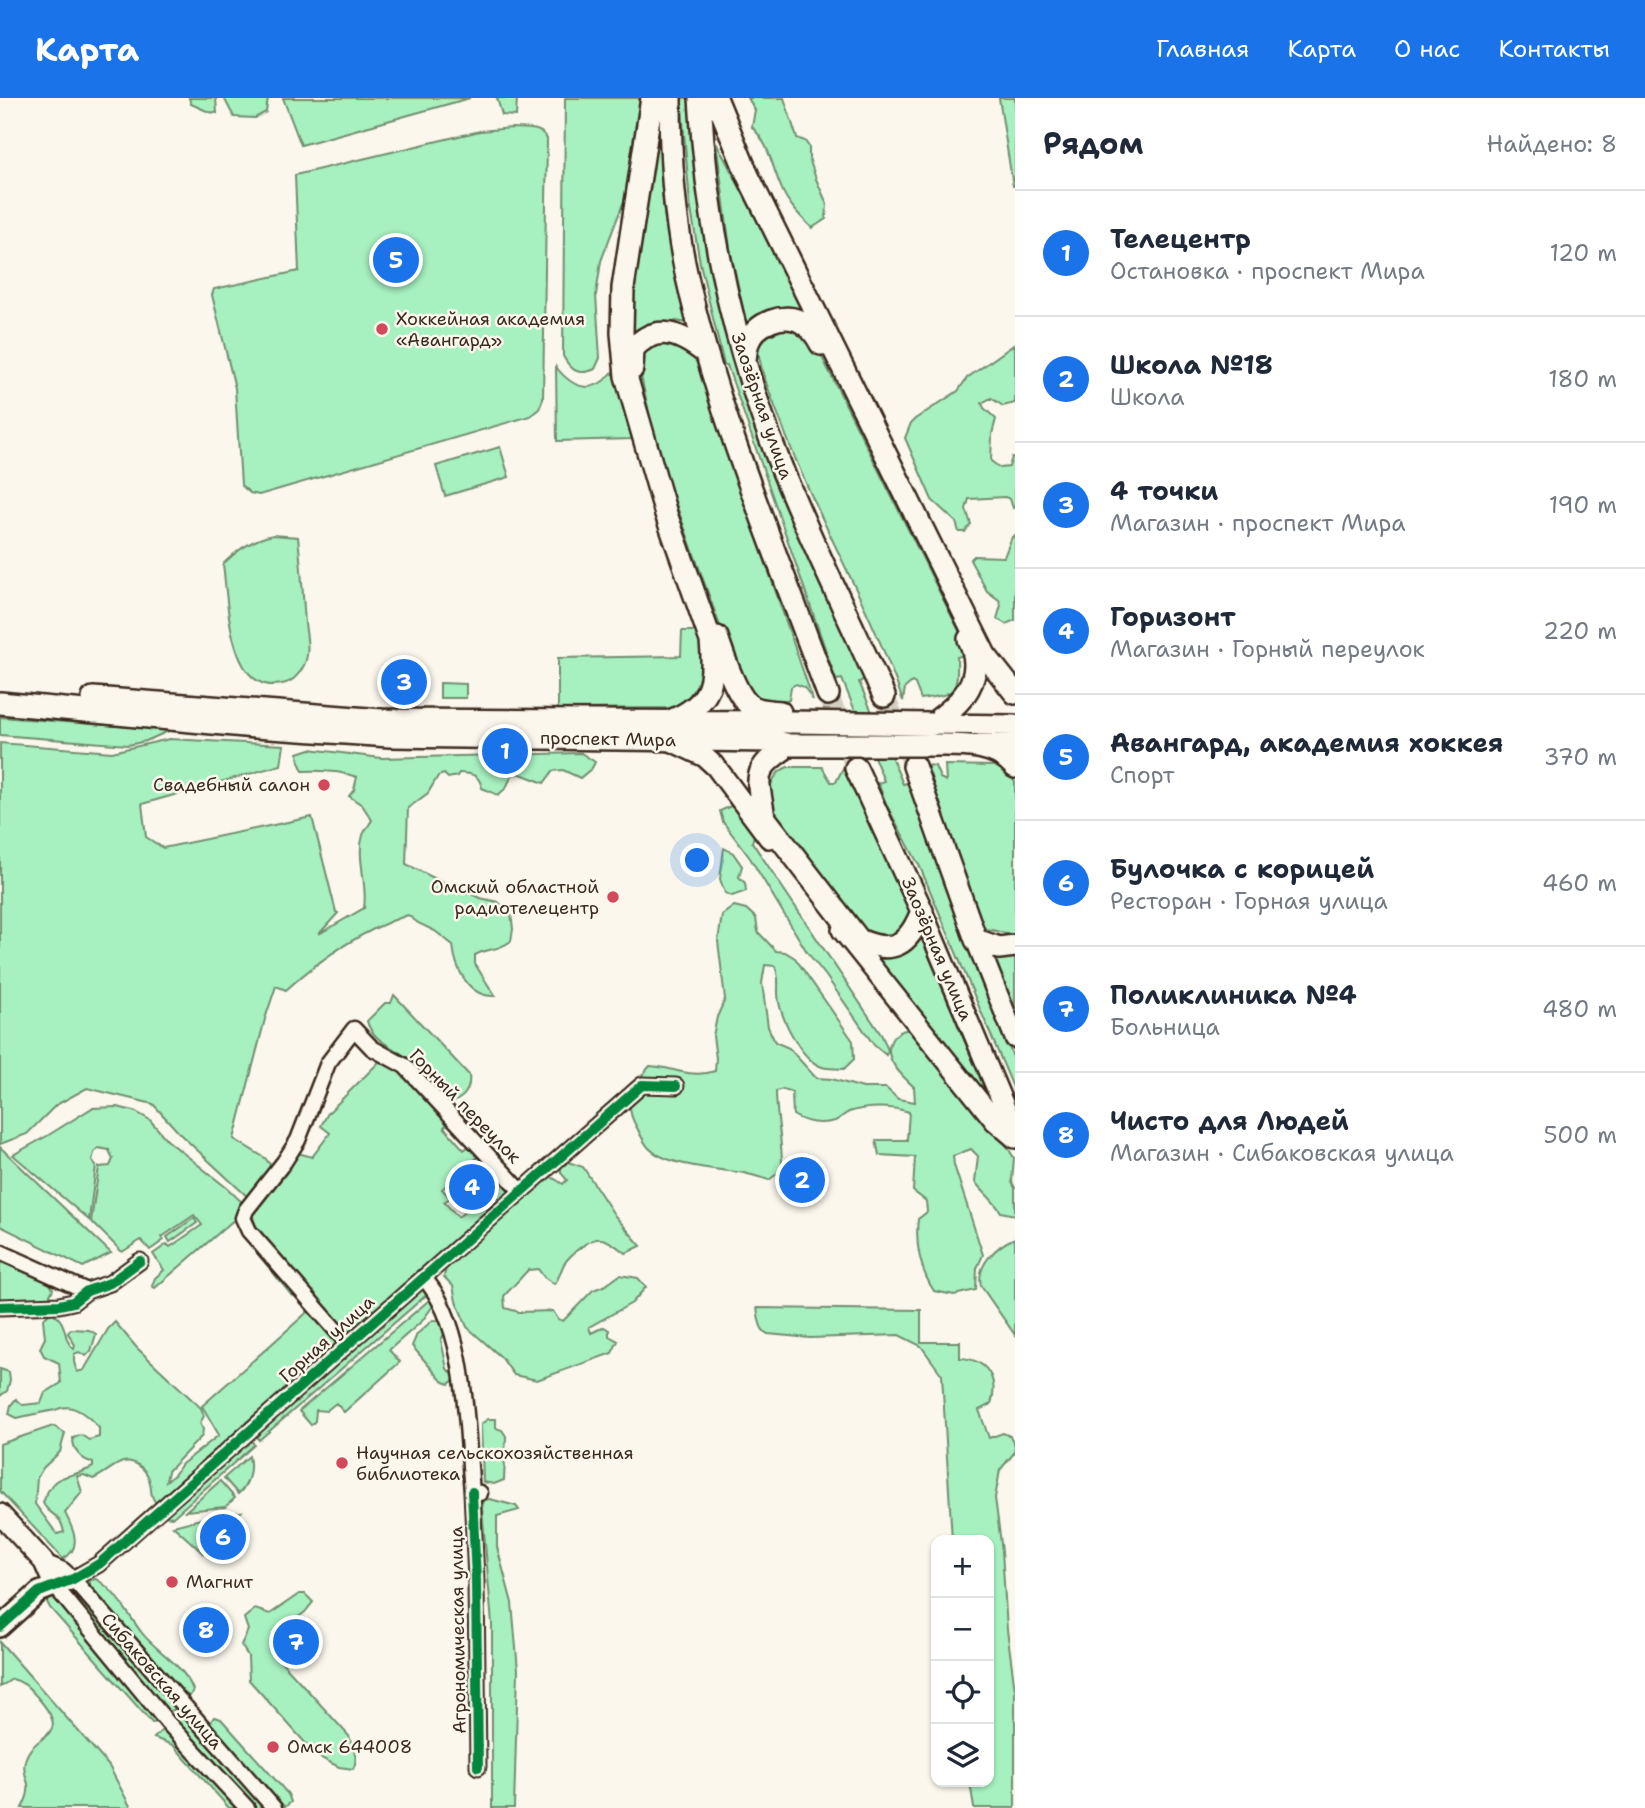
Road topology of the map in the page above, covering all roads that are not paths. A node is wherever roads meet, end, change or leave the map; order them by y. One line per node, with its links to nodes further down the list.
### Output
1 (652, 98): 16 (main road)
2 (670, 98): 5 (main road, Заозёрная улица)
3 (700, 98): 6 (main road, Заозёрная улица)
4 (716, 98): 8 (main road)
5 (707, 354): 9 (main road, Заозёрная улица); 13 (main road)
6 (745, 361): 10 (main road, Заозёрная улица); 14 (main road)
7 (0, 690): 12 (main road)
8 (1015, 693)
9 (828, 694)
10 (884, 696)
11 (0, 703): 12 (main road)
12 (76, 704): 16 (main road, проспект Мира)
13 (790, 722): 14 (main road, проспект Мира, bridge); 16 (main road, проспект Мира)
14 (932, 724): 15 (main road, проспект Мира)
15 (1015, 725)
16 (669, 731): 18 (main road, проспект Мира); 29 (main road)
17 (1015, 742): 19 (main road, проспект Мира)
18 (790, 745): 19 (main road, проспект Мира, bridge); 23 (main road)
19 (972, 745): 21 (main road)
20 (914, 766): 24 (main road)
21 (1015, 767)
22 (856, 768): 23 (main road, Заозёрная улица)
23 (922, 911): 28 (main road, Заозёрная улица)
24 (976, 940): 25 (main road); 26 (main road)
25 (1015, 946)
26 (1015, 1038)
27 (676, 1086): 30 (street, Горная улица)
28 (1015, 1132)
29 (1015, 1138)
30 (521, 1191): 33 (street, Горная улица); 36 (street, Горный переулок)
31 (0, 1252): 34 (street)
32 (140, 1261): 34 (street)
33 (423, 1277): 36 (street, Горная улица); 40 (street, Агрономическая улица)
34 (87, 1291): 35 (street)
35 (0, 1307)
36 (348, 1344): 38 (street, Горная улица)
37 (0, 1514): 38 (main road, Сибаковская улица)
38 (63, 1582): 39 (main road, Горная улица); 41 (street, Сибаковская улица); 42 (street, Сибаковская улица)
39 (0, 1627)
40 (478, 1767)
41 (247, 1808)
42 (274, 1808)

